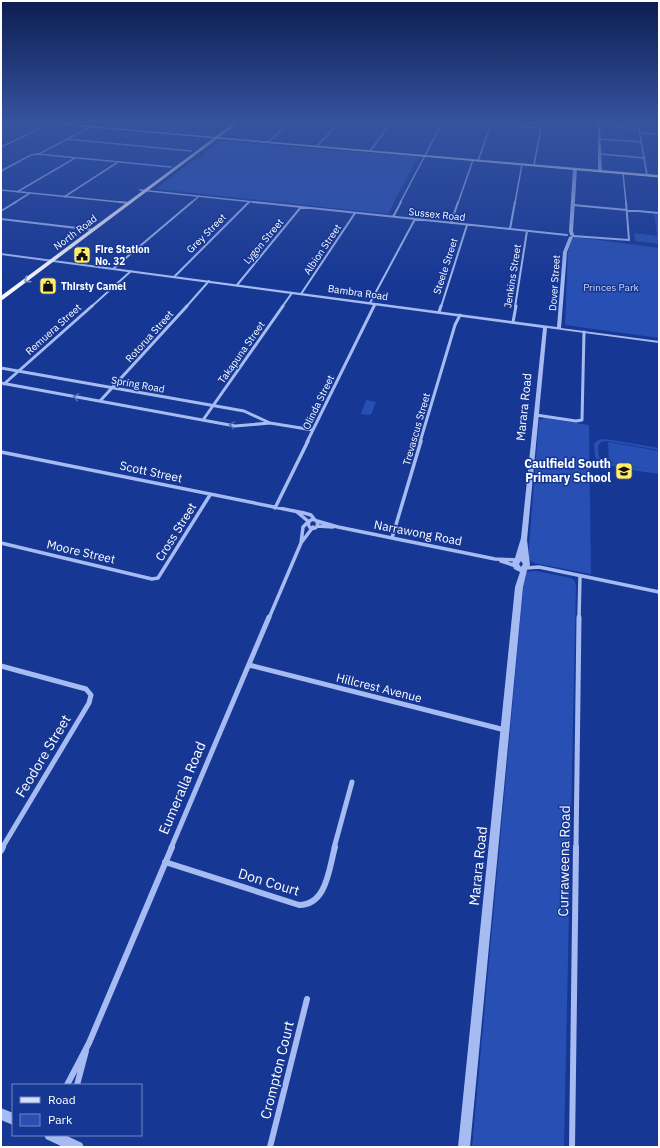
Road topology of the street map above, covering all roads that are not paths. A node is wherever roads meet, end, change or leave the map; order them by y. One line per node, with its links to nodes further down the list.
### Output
1 (42, 177): 13 (street)
2 (96, 177): 16 (street)
3 (158, 177): 11 (highway, North Road)
4 (165, 177): 12 (highway, North Road)
5 (414, 177): 26 (street)
6 (467, 177): 29 (street)
7 (520, 177): 32 (street)
8 (574, 177): 20 (street, Dover Street)
9 (623, 177): 22 (street)
10 (1, 190): 13 (street)
11 (140, 190): 12 (street, Sussex Road); 18 (highway, North Road)
12 (147, 190): 15 (street, Sussex Road); 19 (highway, North Road)
13 (16, 192): 14 (street)
14 (30, 193): 16 (street); 23 (street)
15 (199, 196): 17 (street, Sussex Road); 41 (street)
16 (64, 197): 18 (street)
17 (249, 202): 21 (street, Sussex Road); 43 (street, Grey Street)
18 (122, 203): 19 (street); 31 (highway, North Road)
19 (130, 203): 33 (highway, North Road)
20 (572, 205): 22 (street); 35 (street, Dover Street)
21 (301, 207): 24 (street, Sussex Road); 45 (street, Lygon Street)
22 (627, 210): 25 (street); 35 (street, Sussex Road)
23 (1, 211)
24 (355, 213): 26 (street, Sussex Road); 48 (street, Albion Street)
25 (659, 213)
26 (393, 217): 28 (street, Sussex Road)
27 (1, 219): 31 (street)
28 (415, 219): 29 (street, Sussex Road); 50 (street, Olinda Street)
29 (451, 223): 30 (street, Sussex Road)
30 (467, 225): 32 (street, Sussex Road); 51 (street, Steele Street)
31 (86, 229): 33 (street); 36 (highway, North Road)
32 (510, 229): 34 (street, Sussex Road)
33 (94, 230): 37 (highway, North Road)
34 (527, 231): 35 (street, Sussex Road); 53 (street, Jenkins Street)
35 (570, 236): 55 (street, Dover Street)
36 (68, 242): 37 (highway); 39 (highway, North Road)
37 (76, 243): 40 (highway, North Road)
38 (1, 254): 39 (street, Bambra Road)
39 (44, 259): 40 (street, Bambra Road); 46 (highway, North Road)
40 (54, 260): 41 (street, Bambra Road); 49 (highway, North Road, one-way to 49)
41 (114, 268): 42 (street, Bambra Road)
42 (131, 271): 43 (street, Bambra Road); 59 (street, Remuera Street)
43 (174, 276): 44 (street, Bambra Road)
44 (209, 281): 45 (street, Bambra Road); 61 (street, Rotorua Street)
45 (237, 285): 47 (street, Bambra Road)
46 (1, 290)
47 (292, 292): 48 (street, Bambra Road); 63 (street, Takapuna Street)
48 (301, 294): 50 (street, Bambra Road)
49 (1, 299)
50 (373, 303): 51 (street, Bambra Road); 67 (street, Olinda Street)
51 (439, 312): 52 (street, Bambra Road)
52 (458, 315): 53 (street, Bambra Road); 76 (street, Trevascus Street)
53 (513, 322): 54 (street, Bambra Road)
54 (544, 327): 55 (street, Bambra Road); 64 (street, Marara Road)
55 (559, 329): 56 (street, Bambra Road)
56 (584, 332): 57 (street, Bambra Road); 64 (street)
57 (659, 342)
58 (1, 368): 59 (street, Spring Road)
59 (18, 371): 60 (street, Remuera Street); 61 (street, Spring Road)
60 (2, 384): 62 (street, Spring Road, one-way to 60)
61 (112, 388): 62 (street, Rotorua Street); 63 (street, Spring Road)
62 (100, 401): 65 (street, Spring Road)
63 (213, 405): 65 (street, Takapuna Street); 66 (street, Spring Road)
64 (536, 415): 79 (street, Marara Road)
65 (203, 420): 66 (street, Spring Road, one-way to 65)
66 (270, 423): 67 (street, Spring Road)
67 (313, 430): 70 (street, Olinda Street)
68 (1, 452): 69 (street, Scott Street)
69 (210, 495): 70 (street, Scott Street); 81 (street, Cross Street)
70 (275, 508): 71 (street, Scott Street)
71 (297, 512): 72 (street, Scott Street); 73 (street, Scott Street)
72 (316, 521): 73 (street); 74 (street); 75 (street, Narrawong Road)
73 (309, 522): 74 (street, Scott Street); 78 (street, Eumeralla Road)
74 (315, 527): 75 (street, Narrawong Road); 78 (street, Eumeralla Road)
75 (338, 527): 76 (street, Narrawong Road)
76 (392, 538): 79 (street, Narrawong Road)
77 (1, 543): 81 (street, Moore Street)
78 (301, 543): 83 (street, Eumeralla Road)
79 (521, 564): 80 (street, Narrawong Road); 85 (street, Marara Road)
80 (580, 576): 82 (street, Narrawong Road); 100 (street, Curraweena Road)
81 (157, 578)
82 (659, 592)
83 (248, 665): 85 (street, Hillcrest Avenue); 89 (street, Eumeralla Road)
84 (1, 666): 87 (street, Feodore Street)
85 (505, 730): 99 (street, Marara Road)
86 (352, 782): 89 (street, Don Court)
87 (4, 840): 88 (street, Feodore Street)
88 (1, 850)
89 (165, 862): 91 (street, Eumeralla Road)
90 (307, 999): 98 (street, Crompton Court)
91 (89, 1043): 92 (street, Eumeralla Road); 93 (street, Eumeralla Road)
92 (68, 1084)
93 (77, 1084)
94 (1, 1114): 95 (street)
95 (12, 1119)
96 (54, 1136): 97 (street)
97 (78, 1147)
98 (270, 1147)
99 (464, 1147)
100 (572, 1147)

